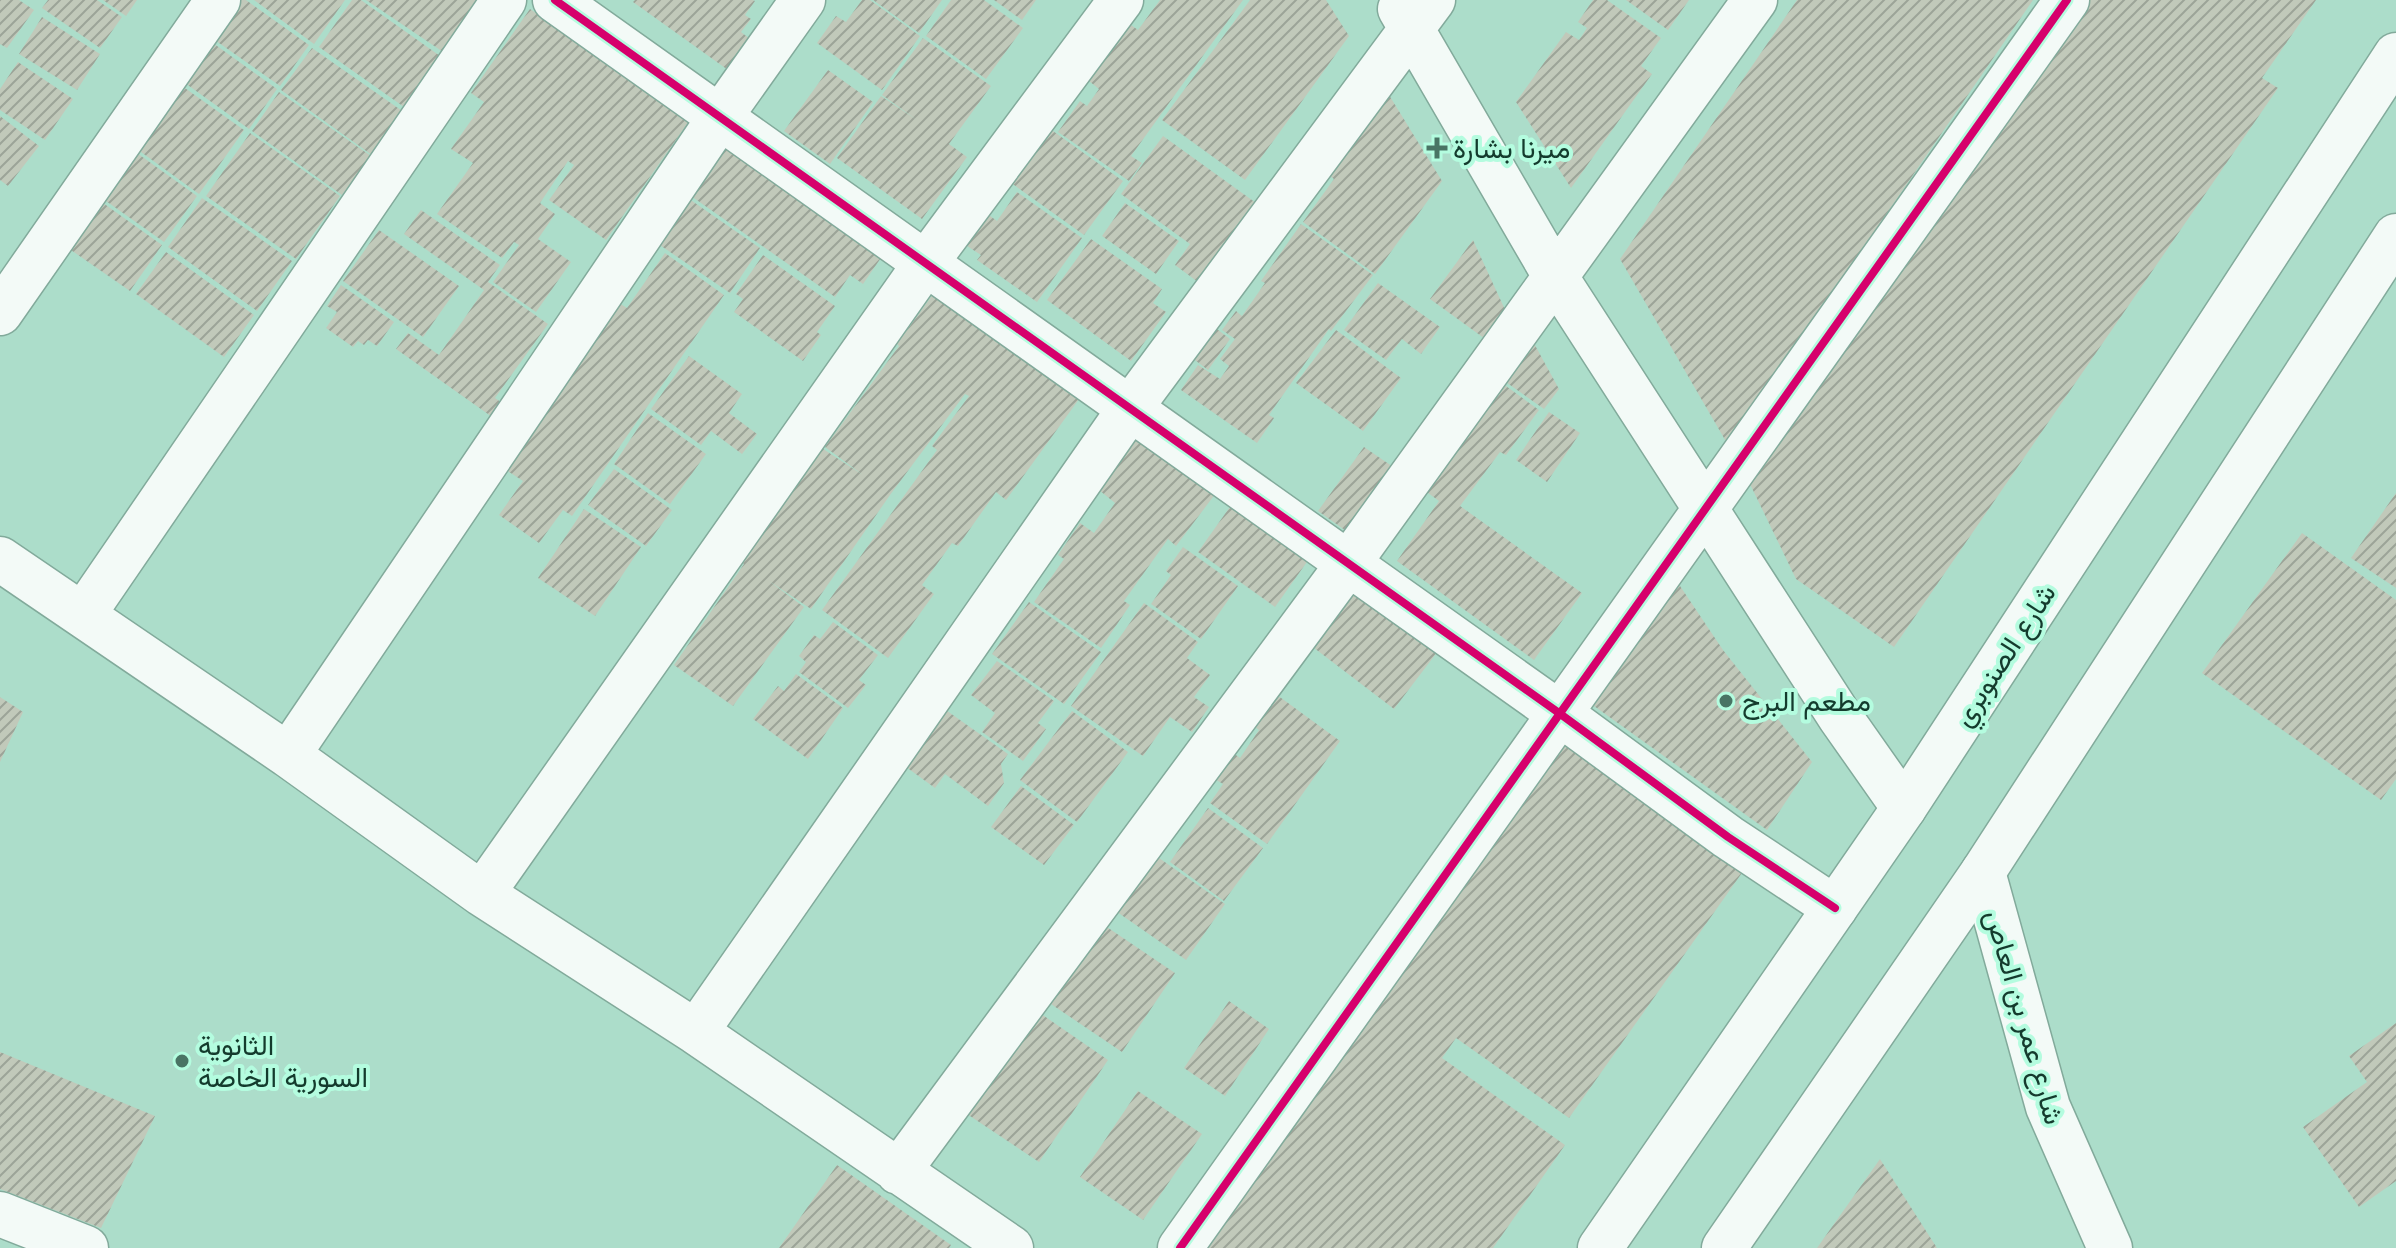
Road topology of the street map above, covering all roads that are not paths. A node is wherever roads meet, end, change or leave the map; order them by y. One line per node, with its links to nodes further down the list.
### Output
1 (218, 0): 14 (street)
2 (504, 0): 19 (street)
3 (555, 0): 10 (street)
4 (803, 0): 10 (street)
5 (1121, 0): 12 (street)
6 (1755, 0): 13 (street)
7 (2067, 0): 16 (street)
8 (1413, 10): 13 (street); 15 (street)
9 (2396, 55): 22 (street, شارع الصنوبري)
10 (720, 117): 12 (street); 21 (street)
11 (2396, 236): 23 (street)
12 (925, 264): 15 (street); 24 (street)
13 (1555, 276): 16 (street); 18 (street)
14 (0, 313)
15 (1131, 407): 18 (street); 26 (street)
16 (1705, 509): 20 (street); 22 (street)
17 (0, 559): 19 (street)
18 (1348, 564): 20 (street); 27 (street)
19 (83, 615): 21 (street)
20 (1559, 713): 25 (street); 31 (street)
21 (288, 755): 24 (street)
22 (1904, 808): 25 (street, شارع الصنوبري)
23 (1983, 872): 33 (street); 34 (street, شارع عمر بن العاص)
24 (482, 894): 26 (street)
25 (1835, 908): 32 (street, شارع الصنوبري)
26 (696, 1032): 27 (street)
27 (898, 1172): 30 (street)
28 (0, 1214): 29 (street)
29 (86, 1248)
30 (1011, 1248)
31 (1180, 1248)
32 (1600, 1248)
33 (1724, 1248)
34 (2110, 1248)

